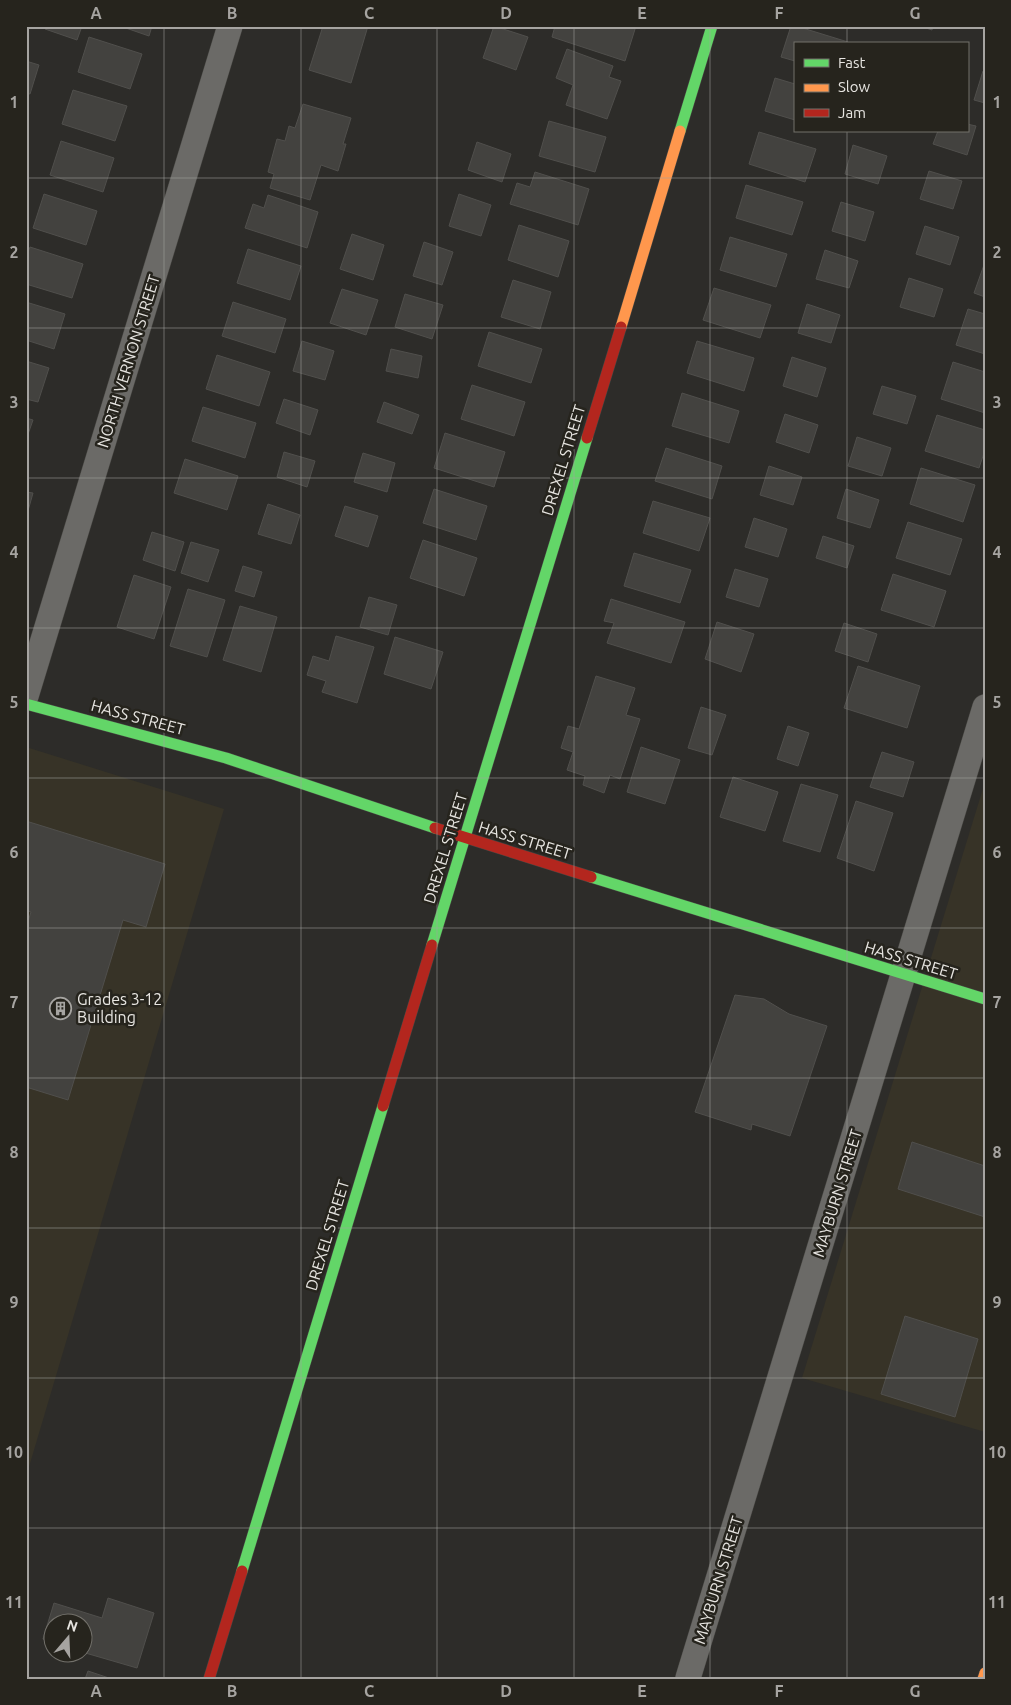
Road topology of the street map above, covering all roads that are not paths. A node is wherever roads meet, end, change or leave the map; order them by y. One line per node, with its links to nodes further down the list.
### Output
1 (230, 26): 3 (street, NORTH VERNON STREET)
2 (712, 26): 6 (street, DREXEL STREET)
3 (26, 696)
4 (26, 704): 6 (street, HASS STREET)
5 (985, 707): 7 (street, MAYBURN STREET)
6 (465, 838): 7 (street, HASS STREET); 11 (street, DREXEL STREET)
7 (903, 975): 8 (street, HASS STREET); 10 (street, MAYBURN STREET)
8 (985, 999)
9 (985, 1673): 12 (street)
10 (688, 1678)
11 (209, 1679)
12 (983, 1679)

